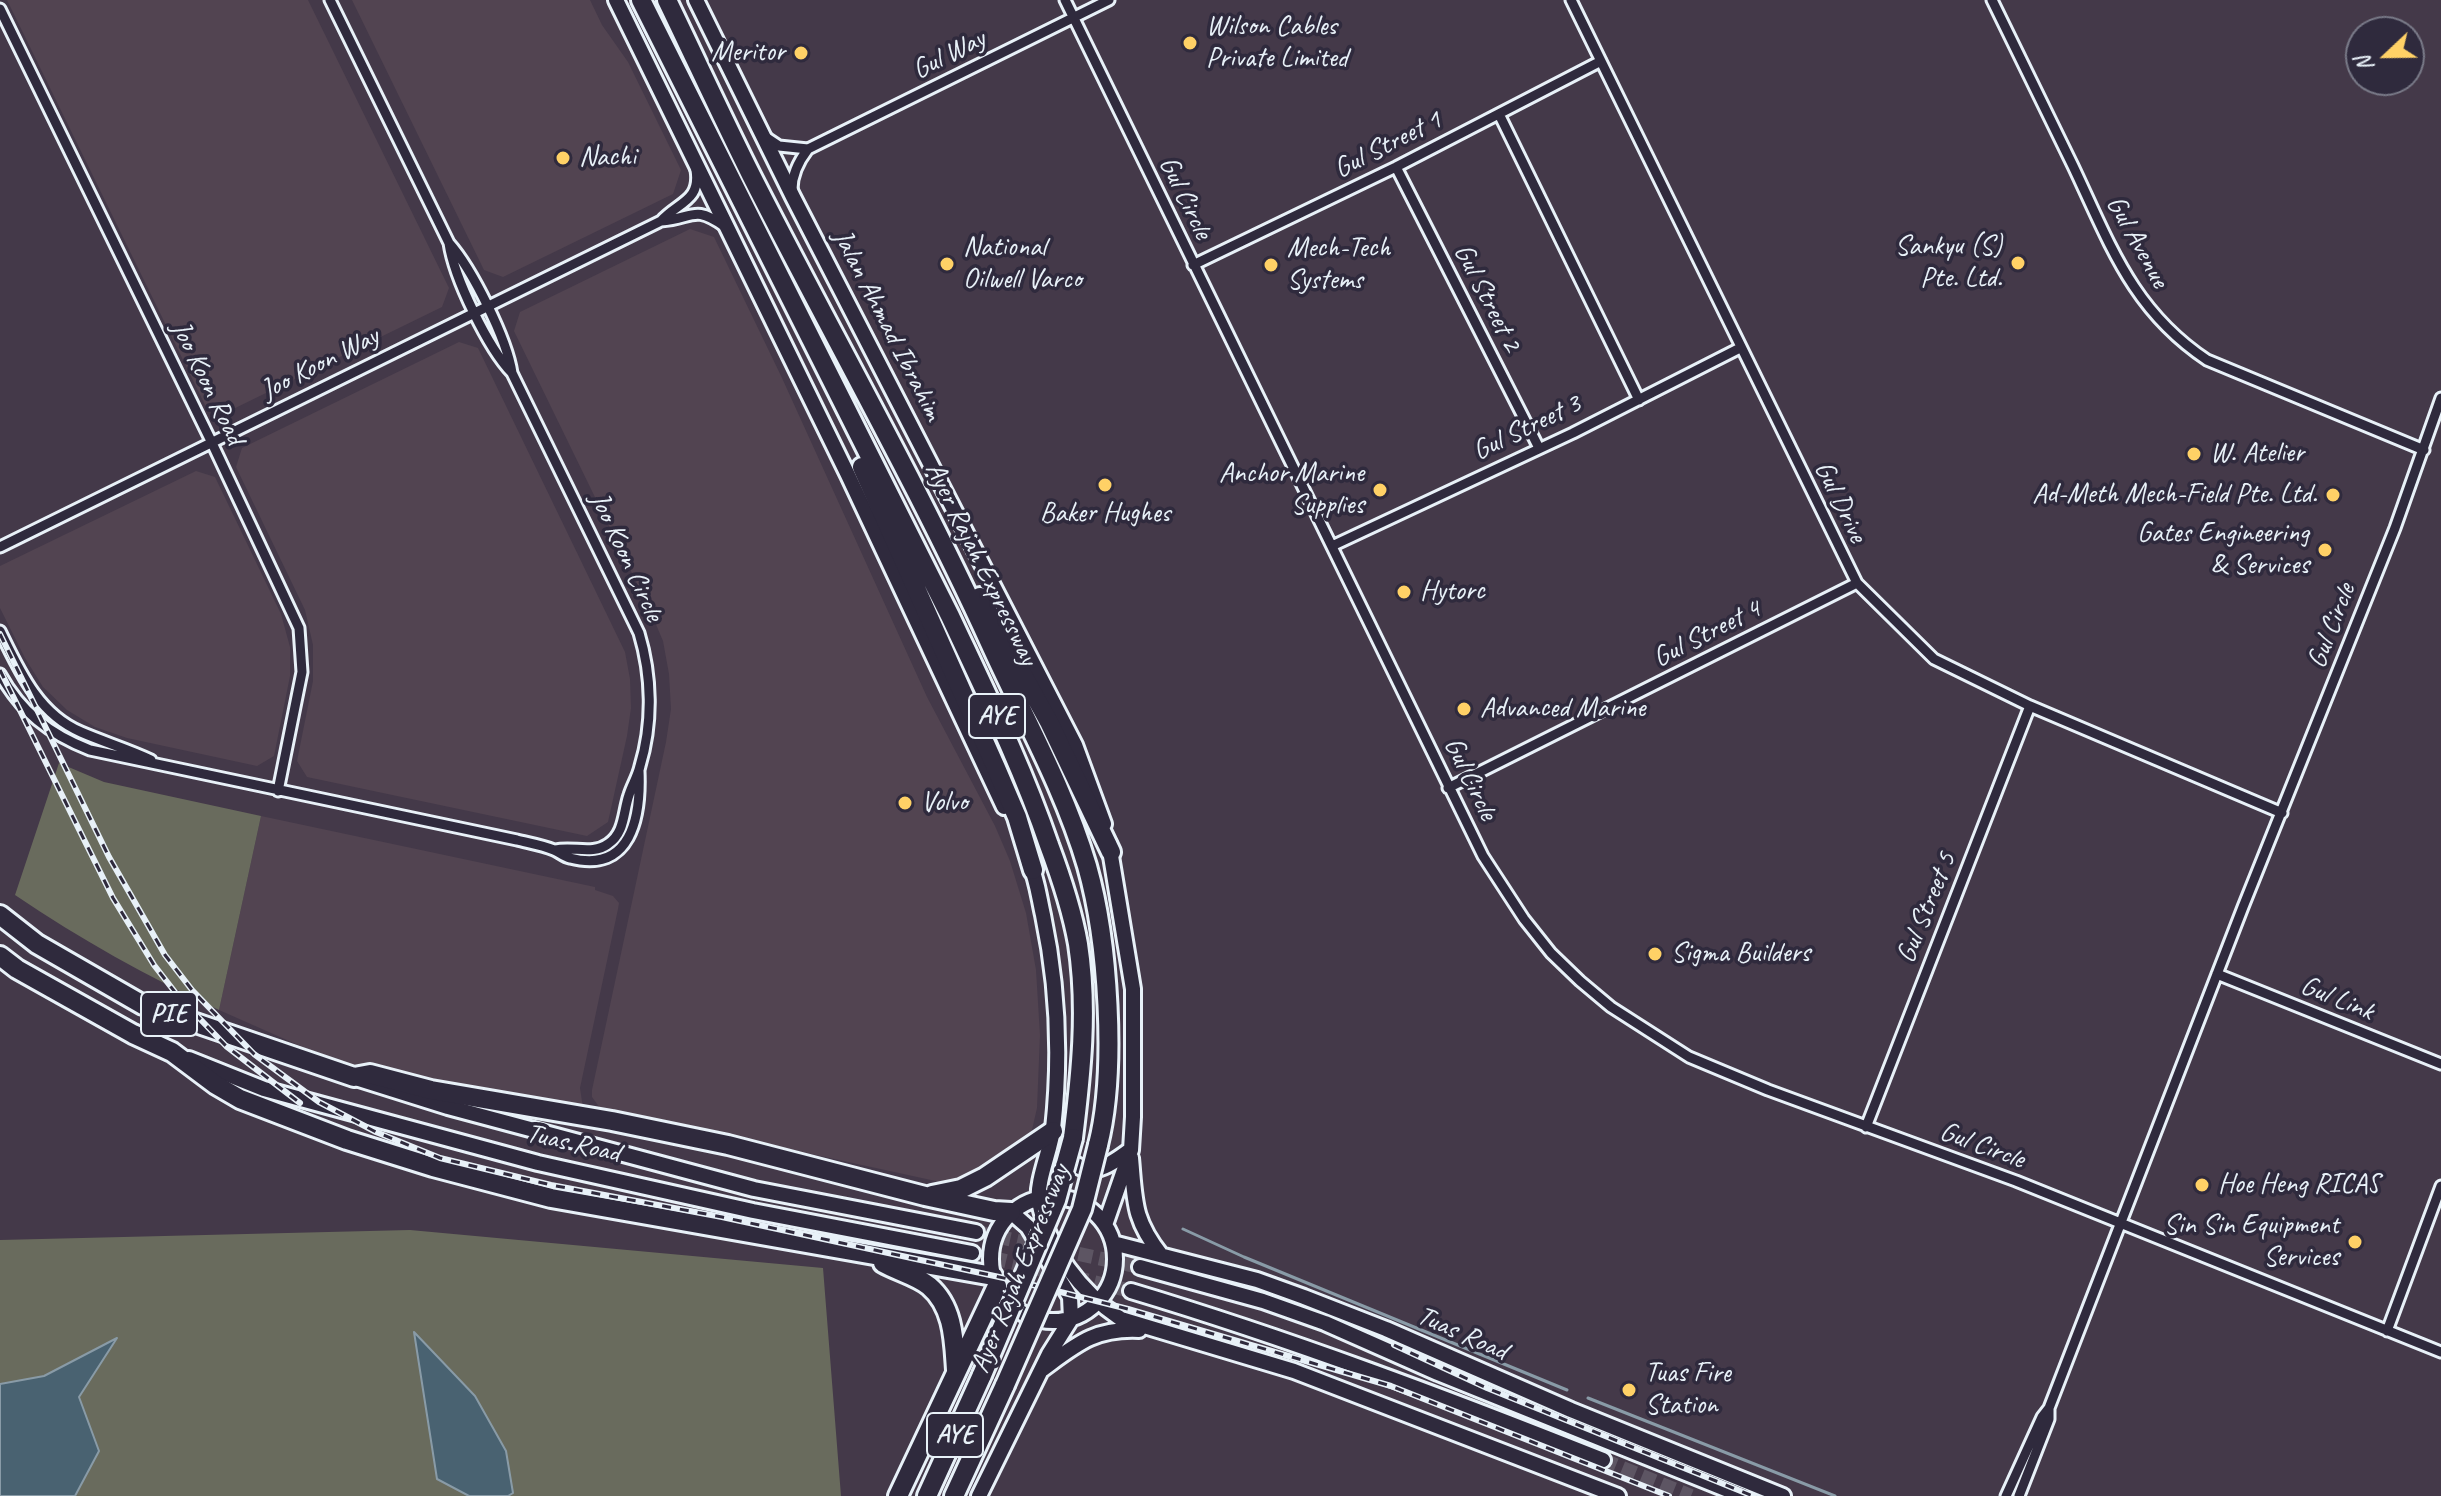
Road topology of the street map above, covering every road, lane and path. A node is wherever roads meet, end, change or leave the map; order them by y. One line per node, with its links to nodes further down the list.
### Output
1 (330, 0): 21 (street, Joo Koon Circle)
2 (616, 0): 16 (main road)
3 (641, 0): 25 (highway, Ayer Rajah Expressway / AYE)
4 (667, 0): 35 (highway, Ayer Rajah Expressway / AYE)
5 (696, 0): 14 (main road, Jalan Ahmad Ibrahim)
6 (1065, 0): 11 (street, Gul Circle)
7 (1109, 0): 11 (street, Gul Way)
8 (1571, 0): 12 (street, Gul Drive)
9 (1992, 0): 32 (street, Gul Avenue)
10 (0, 9): 30 (street, Joo Koon Road)
11 (1074, 17): 15 (street, Gul Way); 22 (street, Gul Circle)
12 (1601, 61): 13 (street, Gul Street 1); 26 (street, Gul Drive)
13 (1499, 114): 17 (street, Gul Street 1); 29 (street)
14 (761, 133): 15 (street); 18 (main road, Jalan Ahmad Ibrahim)
15 (808, 149): 18 (street)
16 (696, 163): 19 (street, Joo Koon Way); 20 (main road)
17 (1396, 167): 22 (street, Gul Street 1); 31 (street, Gul Street 2)
18 (793, 197): 44 (main road, Jalan Ahmad Ibrahim)
19 (661, 221): 20 (street, Joo Koon Way); 23 (street, Joo Koon Way)
20 (727, 228): 45 (main road)
21 (449, 243): 23 (street, Joo Koon Circle); 24 (street, Joo Koon Circle)
22 (1193, 265): 33 (street, Gul Circle)
23 (486, 306): 24 (street, Joo Koon Way); 27 (street, Joo Koon Circle)
24 (475, 312): 27 (street, Joo Koon Circle); 30 (street, Joo Koon Way)
25 (802, 324): 45 (highway); 79 (highway, Ayer Rajah Expressway / AYE, bridge)
26 (1740, 348): 29 (street, Gul Street 3); 36 (street, Gul Drive)
27 (512, 373): 42 (street, Joo Koon Circle)
28 (2441, 398): 32 (street, Gul Circle)
29 (1639, 400): 31 (street, Gul Street 3)
30 (212, 443): 34 (street, Joo Koon Way); 42 (street, Joo Koon Road)
31 (1539, 448): 33 (street, Gul Street 3)
32 (2424, 450): 43 (street, Gul Circle)
33 (1332, 546): 41 (street, Gul Circle)
34 (0, 547)
35 (953, 565): 44 (highway); 80 (highway, Ayer Rajah Expressway / AYE, bridge)
36 (1857, 583): 39 (street, Gul Drive); 41 (street, Gul Street 4)
37 (0, 631): 40 (street, Joo Koon Circle)
38 (0, 674): 40 (street, Joo Koon Circle)
39 (2030, 706): 43 (street, Gul Drive); 52 (street, Gul Street 5)
40 (161, 765): 42 (street, Joo Koon Circle)
41 (1448, 788): 52 (street, Gul Circle)
42 (278, 791)
43 (2282, 813): 48 (street, Gul Circle)
44 (1111, 852): 54 (main road, Jalan Ahmad Ibrahim)
45 (1033, 870): 53 (main road)
46 (0, 915): 51 (highway, PIE)
47 (0, 956): 49 (highway, PIE)
48 (2217, 974): 50 (street, Gul Link); 60 (street, Gul Circle)
49 (172, 1052): 63 (main road, Tuas Road); 65 (highway)
50 (2441, 1064)
51 (354, 1077): 56 (highway); 61 (main road, Tuas Road)
52 (1866, 1127): 60 (street, Gul Circle)
53 (1053, 1131): 54 (main road); 56 (highway); 57 (main road)
54 (1131, 1150): 59 (main road, Jalan Ahmad Ibrahim); 64 (main road)
55 (2441, 1186): 71 (street)
56 (925, 1196): 58 (highway)
57 (1039, 1198): 58 (main road); 59 (main road); 69 (main road)
58 (1011, 1212): 67 (main road); 70 (main road)
59 (1105, 1225): 62 (main road)
60 (2121, 1225): 71 (street); 76 (street, Gul Circle)
61 (976, 1232)
62 (1113, 1243): 64 (main road, Tuas Road); 69 (main road)
63 (972, 1253)
64 (1161, 1255): 84 (main road, Tuas Road)
65 (870, 1256): 67 (highway); 74 (highway)
66 (1140, 1267): 83 (main road, Tuas Road)
67 (995, 1281): 70 (main road); 74 (highway)
68 (1131, 1291): 77 (main road)
69 (1097, 1303): 70 (main road); 72 (main road)
70 (1071, 1319): 75 (main road)
71 (2387, 1331): 73 (street)
72 (1179, 1335): 75 (main road); 82 (main road)
73 (2441, 1352)
74 (956, 1371): 78 (highway)
75 (1039, 1372): 81 (main road)
76 (2049, 1408): 85 (street, Gul Circle); 86 (street, Gul Circle)
77 (1603, 1460)
78 (898, 1496)
79 (927, 1496)
80 (954, 1496)
81 (979, 1496)
82 (1618, 1496)
83 (1743, 1496)
84 (1783, 1496)
85 (2006, 1496)
86 (2019, 1496)

